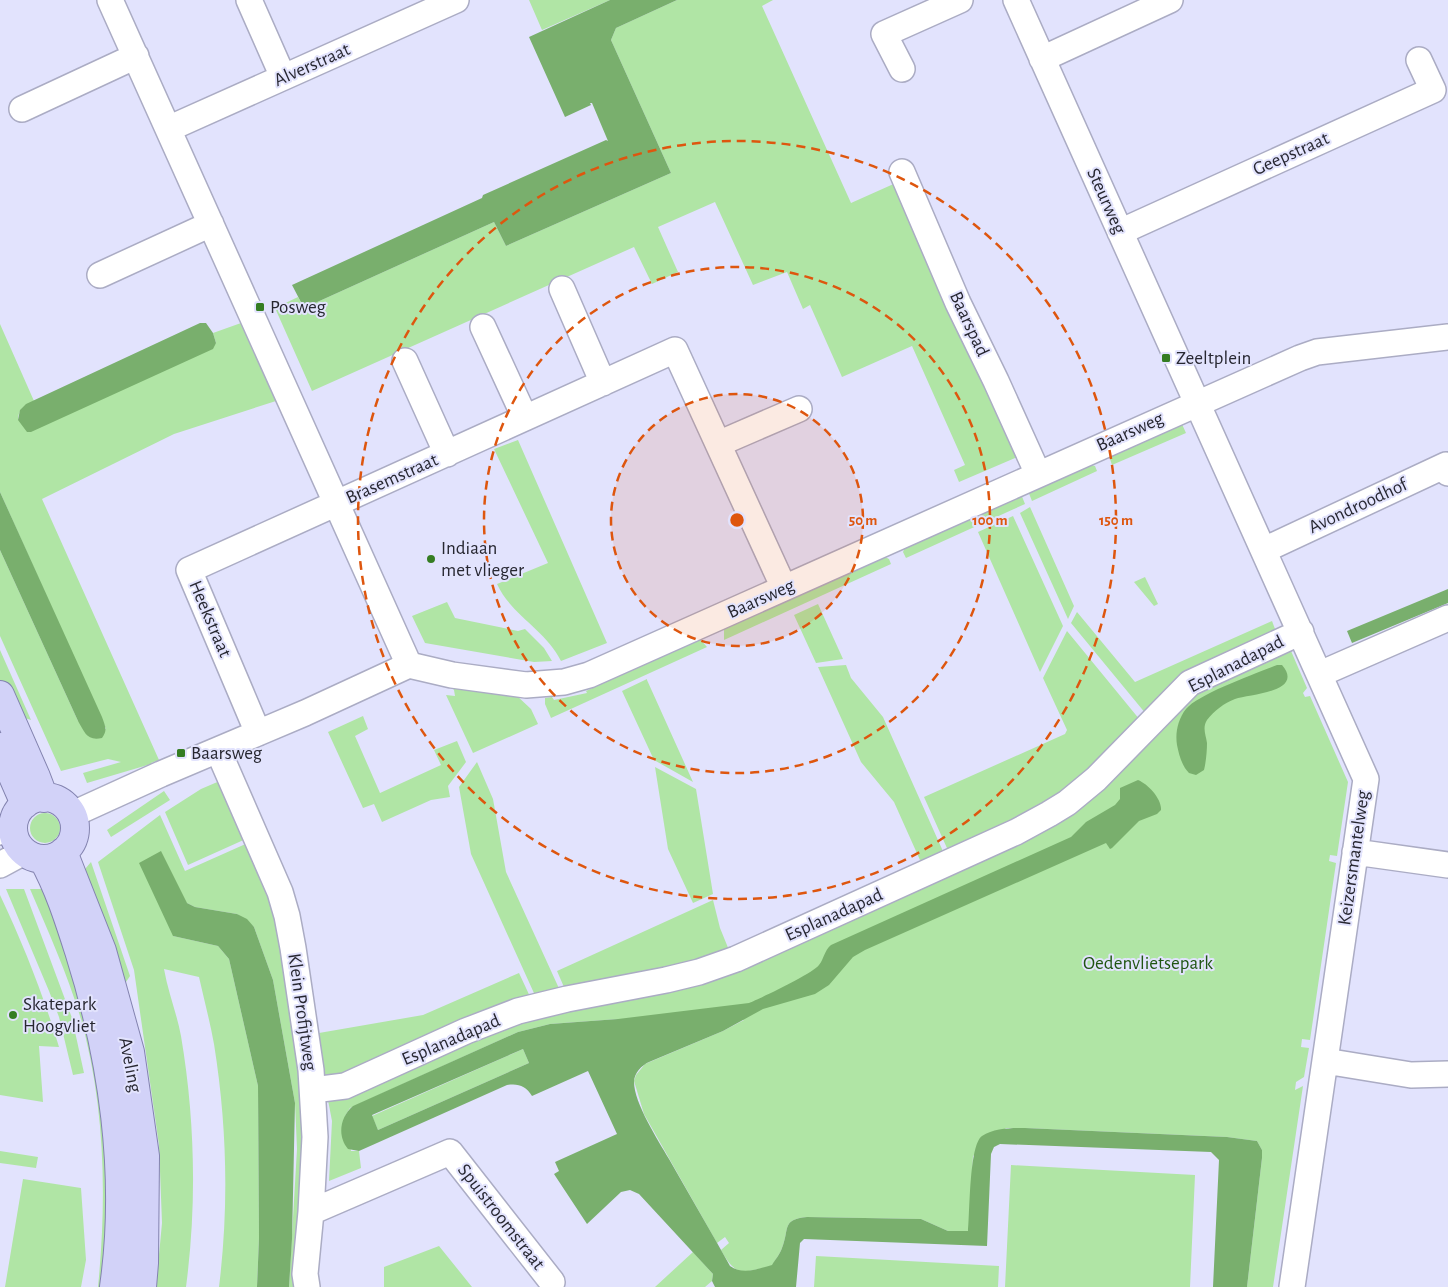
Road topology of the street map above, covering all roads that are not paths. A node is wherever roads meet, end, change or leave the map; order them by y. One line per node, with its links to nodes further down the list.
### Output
1 (110, 0): 7 (street)
2 (249, 0): 11 (street)
3 (456, 0): 11 (street, Alverstraat)
4 (960, 0): 10 (street)
5 (1016, 0): 8 (street, Steurweg)
6 (1170, 0): 8 (street)
7 (136, 56): 12 (street); 13 (street)
8 (1042, 59): 16 (street, Steurweg)
9 (1419, 60): 16 (street, Geepstraat)
10 (902, 69)
11 (283, 77): 13 (street, Alverstraat)
12 (22, 109)
13 (168, 129): 15 (street)
14 (902, 172): 29 (street, Baarspad)
15 (211, 224): 17 (street); 30 (street)
16 (1120, 232): 23 (street, Steurweg)
17 (100, 275)
18 (562, 289): 22 (street)
19 (483, 326): 25 (street)
20 (1448, 337): 23 (street, Baarsweg)
21 (405, 361): 27 (street, Brasemstraat)
22 (603, 383): 25 (street, Brasemstraat); 26 (street, Brasemstraat)
23 (1196, 403): 29 (street, Baarsweg); 31 (street, Keizersmantelweg)
24 (798, 409): 26 (street)
25 (525, 418): 27 (street, Brasemstraat)
26 (718, 444): 32 (street, Brasemstraat)
27 (447, 454): 30 (street, Brasemstraat)
28 (1448, 473): 31 (street, Avondroodhof)
29 (1038, 474): 32 (street, Baarsweg)
30 (336, 504): 35 (street); 38 (street, Heekstraat)
31 (1264, 550): 34 (street, Keizersmantelweg)
32 (784, 588): 35 (street, Baarsweg)
33 (1448, 618): 36 (street)
34 (1301, 632): 36 (street, Keizersmantelweg); 49 (street, Esplanadapad)
35 (409, 665): 38 (street)
36 (1320, 674): 43 (street, Keizersmantelweg)
37 (0, 695): 41 (main road)
38 (258, 733): 40 (street)
39 (0, 747): 41 (main road)
40 (218, 750): 42 (street); 49 (street, Klein Profijtweg)
41 (20, 815): 42 (main road); 44 (main road)
42 (71, 815): 44 (main road)
43 (1355, 852): 46 (street); 47 (street, Keizersmantelweg)
44 (43, 854): 45 (street); 52 (main road, Aveling); 53 (main road, Aveling)
45 (0, 865)
46 (1448, 865)
47 (1325, 1061): 48 (street); 55 (street, Keizersmantelweg)
48 (1448, 1074)
49 (313, 1090): 50 (street, Klein Profijtweg)
50 (311, 1212): 51 (street, Spuistroomstraat); 54 (street, Klein Profijtweg)
51 (552, 1282)
52 (114, 1287)
53 (142, 1287)
54 (307, 1287)
55 (1292, 1287)

